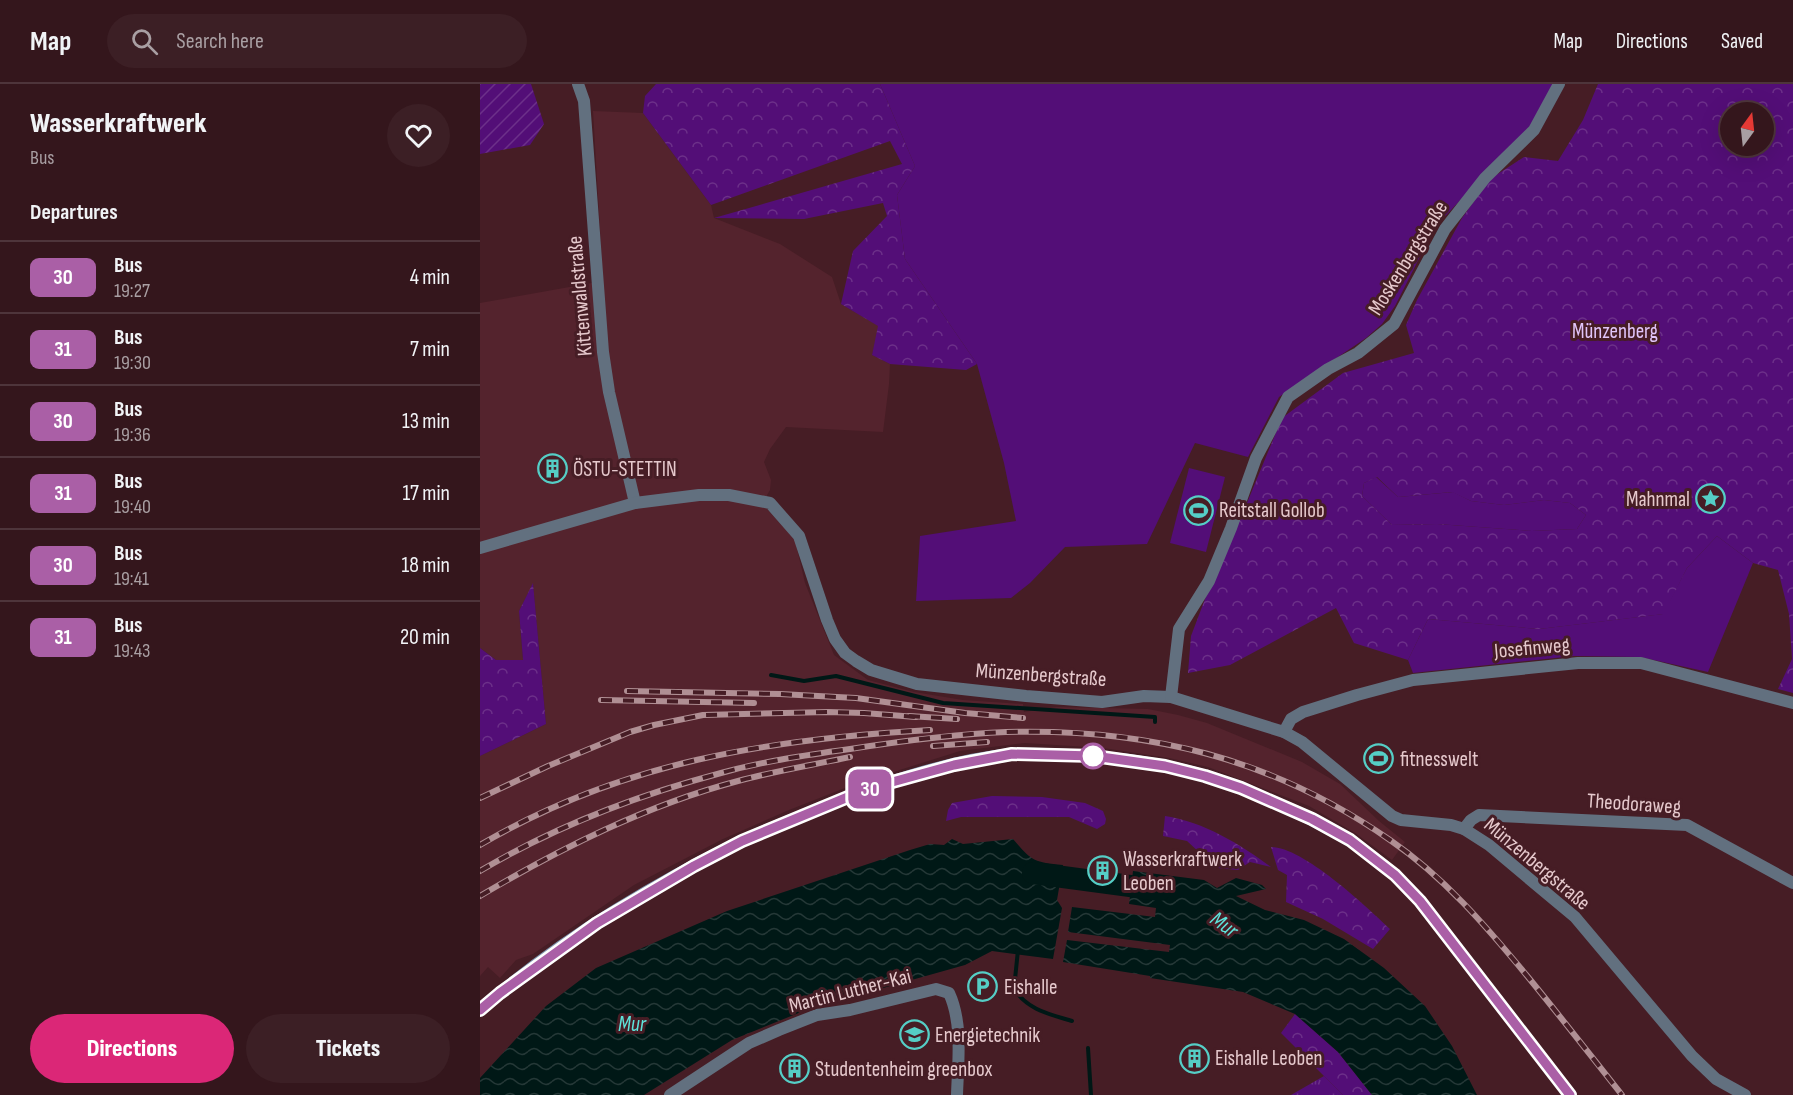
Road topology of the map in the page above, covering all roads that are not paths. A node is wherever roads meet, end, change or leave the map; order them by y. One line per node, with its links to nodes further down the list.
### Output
1 (578, 84): 3 (street, Kittenwaldstraße)
2 (1558, 84): 5 (street, Moskenbergstraße)
3 (635, 503): 4 (street, Münzenbergstraße); 5 (street, Münzenbergstraße)
4 (480, 548)
5 (1171, 697): 7 (street, Münzenbergstraße)
6 (1793, 703): 7 (street, Josefinweg)
7 (1284, 732): 8 (street, Münzenbergstraße)
8 (1464, 829): 10 (street, Theodoraweg); 14 (street, Münzenbergstraße)
9 (1350, 840): 11 (main road)
10 (1793, 883)
11 (480, 1010)
12 (670, 1095): 13 (street, Martin Luther-Kai)
13 (957, 1095)
14 (1745, 1095)

